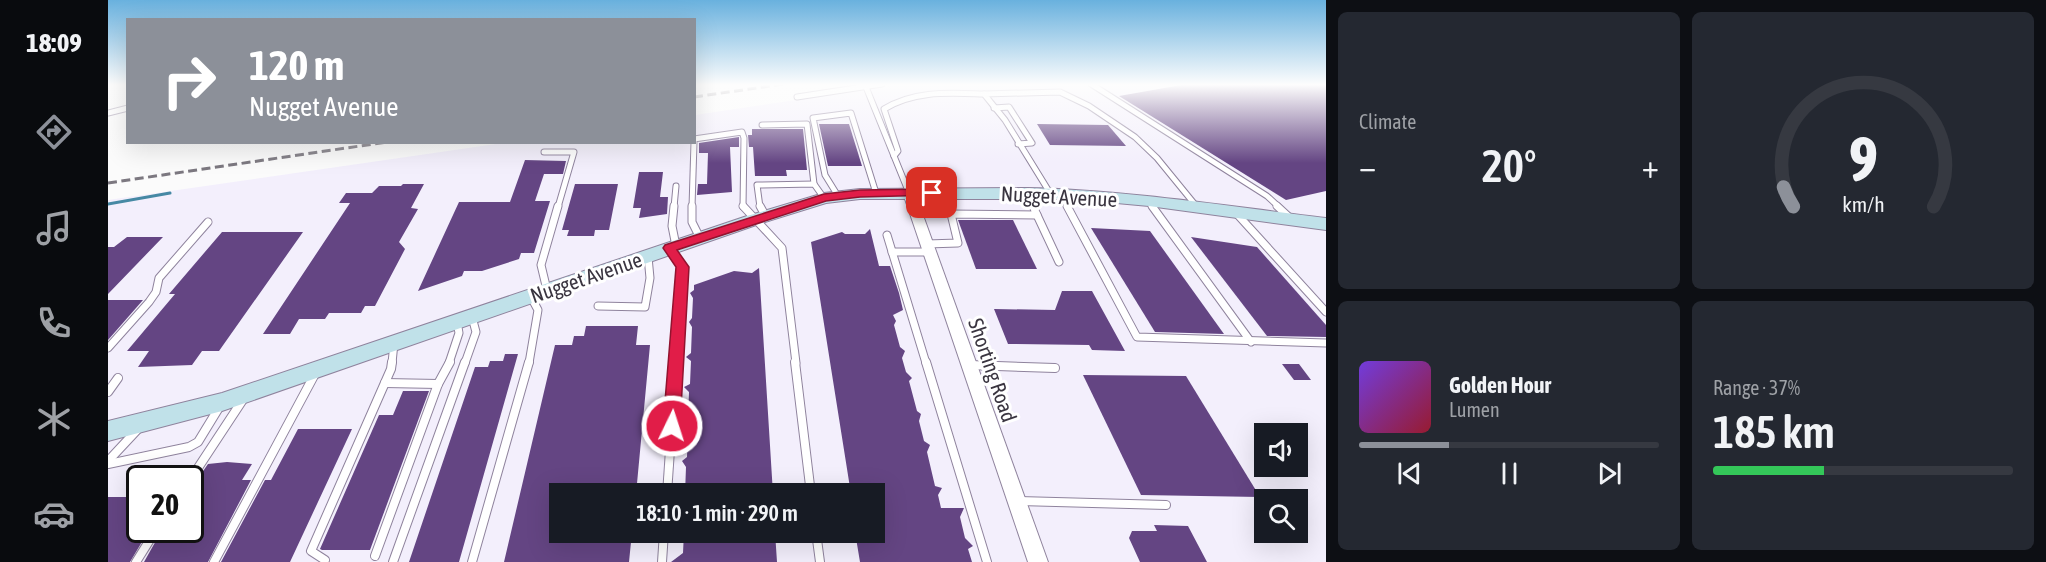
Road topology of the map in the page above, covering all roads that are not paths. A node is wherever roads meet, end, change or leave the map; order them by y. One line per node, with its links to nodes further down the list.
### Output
1 (875, 110): 12 (lane)
2 (884, 110): 12 (lane)
3 (995, 110): 10 (lane)
4 (1011, 110): 10 (lane)
5 (1095, 110): 20 (lane)
6 (1132, 110): 24 (lane)
7 (762, 125): 14 (lane)
8 (696, 141): 23 (lane)
9 (694, 144): 28 (lane)
10 (1020, 147): 18 (lane)
11 (544, 152): 34 (lane)
12 (894, 156): 16 (lane)
13 (676, 186): 29 (lane)
14 (825, 193): 15 (street, Nugget Avenue); 15 (lane); 23 (street, Nugget Avenue); 23 (lane)
15 (876, 193): 16 (street, Nugget Avenue)
16 (909, 193): 17 (street, Nugget Avenue); 30 (street, Shorting Road)
17 (1027, 193): 18 (street, Nugget Avenue); 22 (lane)
18 (1055, 194): 19 (street, Nugget Avenue); 38 (lane)
19 (1149, 201): 20 (street, Nugget Avenue); 38 (lane)
20 (1197, 207): 21 (street, Nugget Avenue)
21 (1236, 213): 24 (street, Nugget Avenue); 36 (lane)
22 (1036, 215): 30 (lane); 33 (lane)
23 (759, 218): 28 (street, Nugget Avenue); 56 (lane)
24 (1292, 219): 26 (street, Nugget Avenue)
25 (208, 222): 41 (lane)
26 (1326, 224)
27 (887, 235): 31 (lane)
28 (700, 238): 29 (street, Nugget Avenue)
29 (673, 247): 32 (street, Nugget Avenue); 55 (lane)
30 (928, 248): 31 (lane); 42 (street, Shorting Road)
31 (892, 252): 70 (lane)
32 (648, 256): 34 (street, Nugget Avenue); 35 (lane)
33 (1059, 262)
34 (539, 293): 37 (street, Nugget Avenue); 67 (lane)
35 (598, 306)
36 (1326, 312)
37 (464, 319): 39 (street, Nugget Avenue); 47 (lane); 66 (lane)
38 (1251, 342): 40 (lane)
39 (394, 343): 44 (street, Nugget Avenue); 46 (lane)
40 (1326, 343)
41 (108, 348)
42 (969, 365): 43 (lane); 57 (street, Shorting Road)
43 (1055, 368)
44 (318, 369): 49 (street, Nugget Avenue); 65 (lane)
45 (118, 378): 48 (lane)
46 (385, 383): 47 (lane); 63 (lane)
47 (438, 384): 62 (lane)
48 (108, 392)
49 (247, 393): 50 (street, Nugget Avenue); 54 (lane)
50 (222, 402): 51 (street, Nugget Avenue); 53 (lane)
51 (142, 424): 52 (street, Nugget Avenue); 53 (lane)
52 (108, 431)
53 (108, 463)
54 (200, 465)
55 (668, 483)
56 (810, 483)
57 (1017, 501): 58 (lane); 71 (street, Shorting Road)
58 (1166, 505)
59 (148, 543): 64 (lane)
60 (663, 543): 68 (lane)
61 (817, 543): 69 (lane)
62 (375, 556)
63 (325, 560)
64 (136, 562)
65 (214, 562)
66 (393, 562)
67 (472, 562)
68 (662, 562)
69 (820, 562)
70 (987, 562)
71 (1038, 562)

